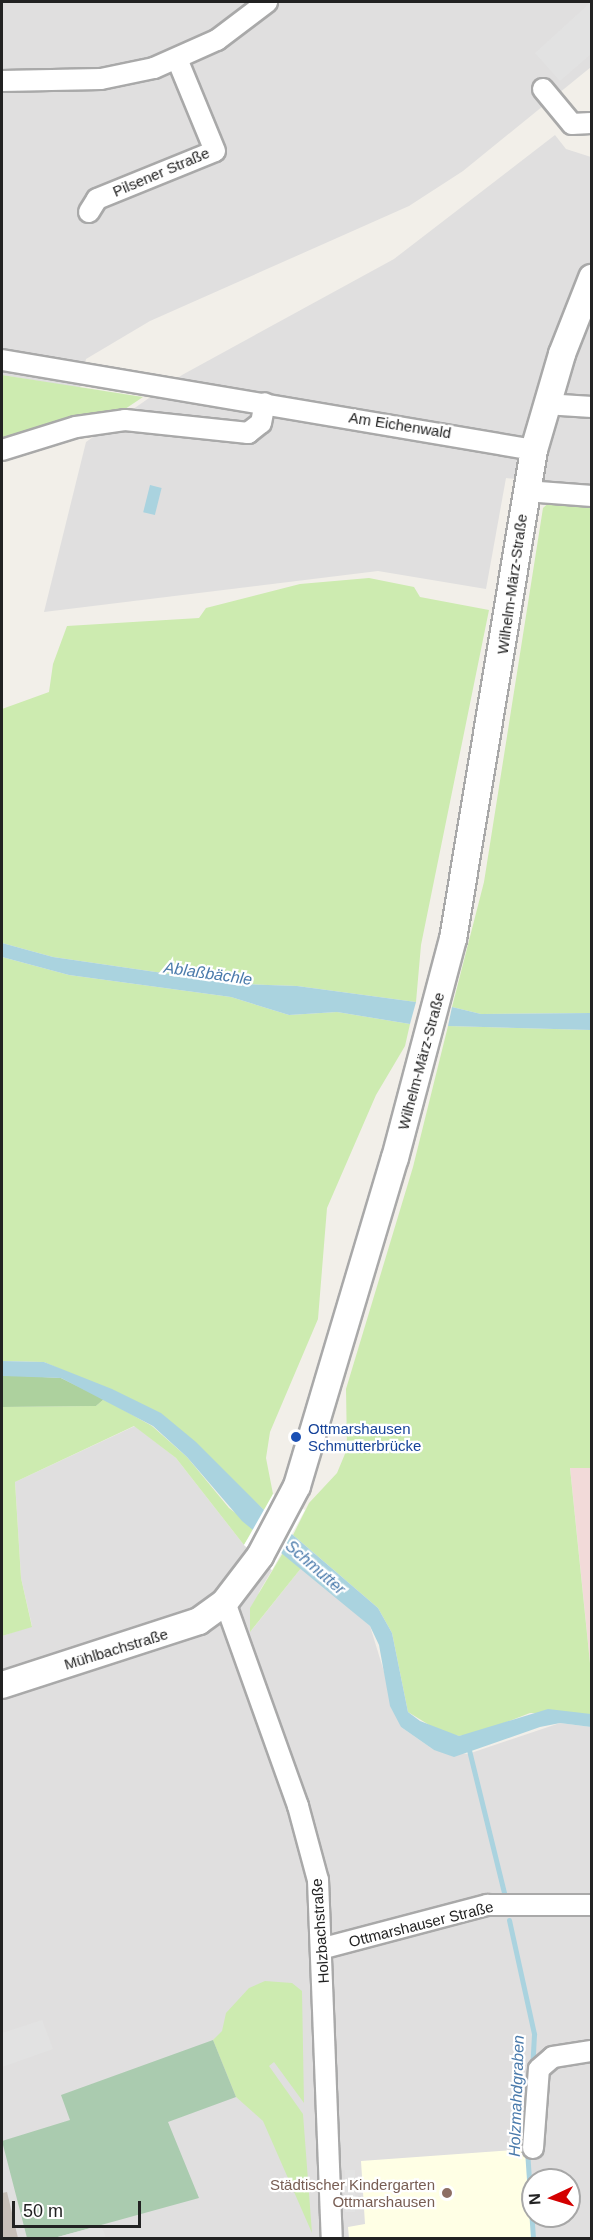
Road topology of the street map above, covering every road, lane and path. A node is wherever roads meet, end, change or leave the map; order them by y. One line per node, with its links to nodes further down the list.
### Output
1 (267, 2): 2 (street)
2 (177, 59): 3 (street); 6 (street, Pilsener Straße)
3 (2, 81)
4 (543, 89): 5 (street)
5 (591, 123)
6 (90, 212)
7 (591, 278): 10 (street, Wilhelm-März-Straße)
8 (2, 360): 9 (street, Am Eichenwald)
9 (265, 403): 12 (street); 13 (street, Am Eichenwald)
10 (545, 404): 11 (street); 13 (street, Wilhelm-März-Straße)
11 (591, 407)
12 (2, 450)
13 (534, 450): 14 (street, Wilhelm-März-Straße)
14 (525, 491): 15 (street); 16 (street, Wilhelm-März-Straße)
15 (591, 496)
16 (225, 1602): 17 (street, Mühlbachstraße); 19 (street, Holzbachstraße)
17 (2, 1685)
18 (591, 1905): 19 (street, Ottmarshauser Straße)
19 (324, 1948): 22 (street, Holzbachstraße)
20 (591, 2051): 21 (street)
21 (534, 2148)
22 (332, 2238)

